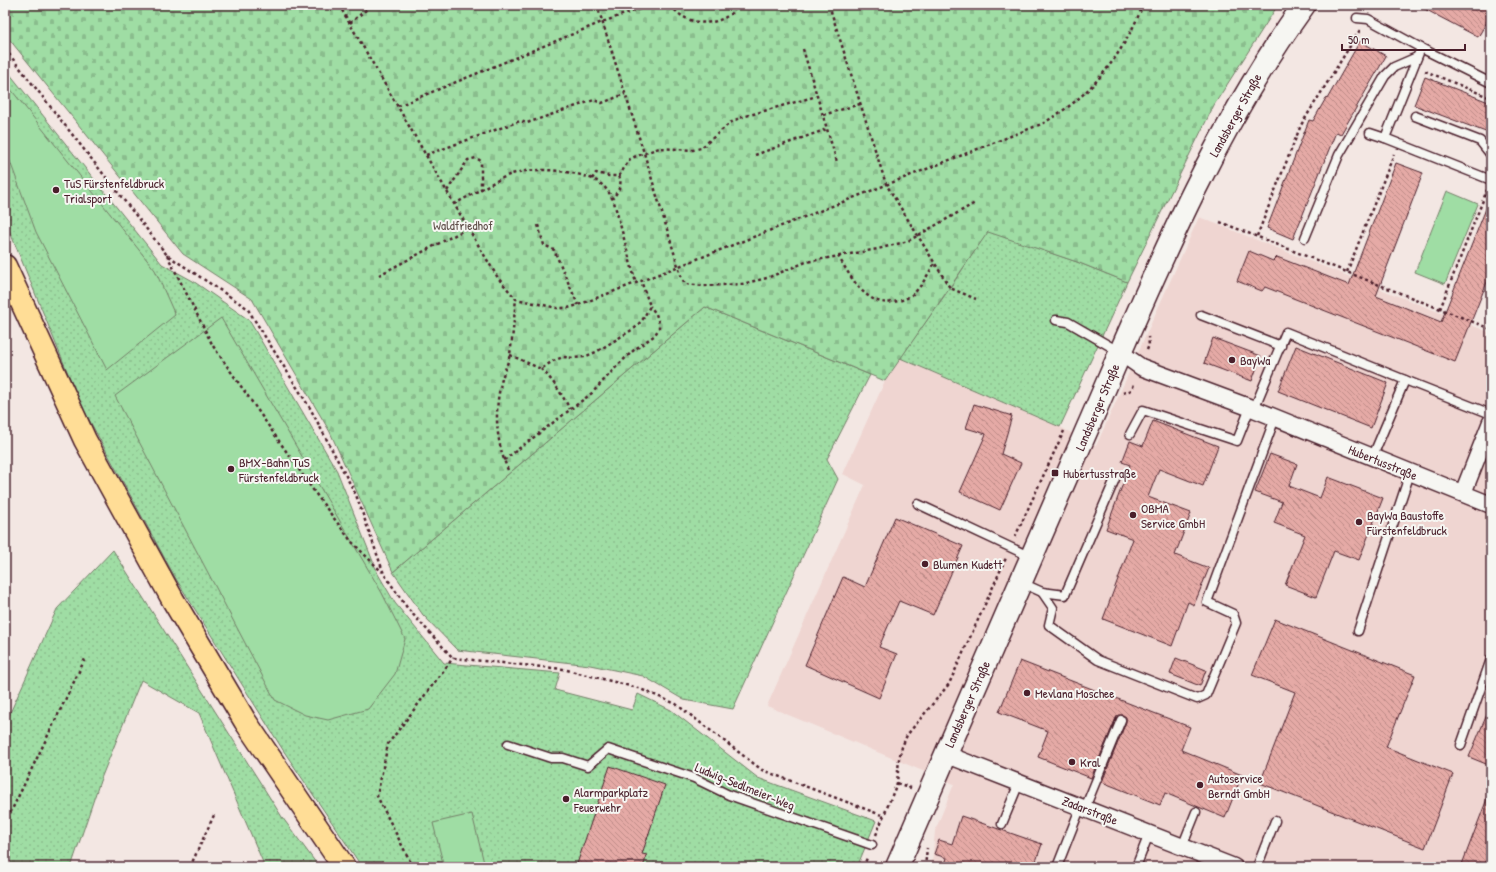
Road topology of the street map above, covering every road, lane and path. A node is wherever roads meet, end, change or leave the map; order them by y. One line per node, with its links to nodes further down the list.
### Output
1 (339, 5): 13 (path)
2 (372, 5): 13 (path)
3 (597, 5): 12 (path)
4 (650, 5): 12 (path)
5 (671, 5): 6 (path)
6 (738, 5)
7 (829, 5): 23 (path)
8 (1143, 5): 38 (path)
9 (1304, 5): 71 (street, Landsberger Straße)
10 (1357, 18): 11 (lane)
11 (1368, 19): 14 (lane); 49 (path)
12 (602, 22): 20 (path); 24 (path)
13 (350, 23): 24 (path)
14 (1420, 48): 17 (lane); 19 (lane)
15 (5, 49): 51 (path)
16 (803, 49): 21 (path)
17 (1417, 57): 18 (lane); 50 (lane)
18 (1413, 67): 22 (path); 29 (lane)
19 (1491, 83)
20 (625, 94): 31 (path); 32 (path)
21 (817, 96): 25 (path); 31 (path)
22 (1491, 98)
23 (860, 104): 25 (path); 38 (path)
24 (398, 106): 32 (path)
25 (823, 115): 27 (path)
26 (1415, 116): 34 (lane)
27 (828, 129): 33 (path); 35 (path)
28 (1370, 133): 29 (lane)
29 (1385, 138): 30 (lane)
30 (1398, 144): 39 (lane); 56 (path)
31 (644, 153): 36 (path); 55 (path)
32 (426, 155): 41 (path)
33 (755, 155)
34 (1491, 155)
35 (837, 162)
36 (619, 176): 37 (path); 42 (path)
37 (592, 179): 40 (path); 42 (path)
38 (886, 184): 48 (path); 55 (path)
39 (1490, 184): 64 (path)
40 (481, 190): 41 (path); 44 (path)
41 (446, 191): 44 (path)
42 (612, 198): 59 (path)
43 (975, 203): 48 (path)
44 (454, 204): 47 (path)
45 (1220, 222): 49 (path)
46 (538, 225): 62 (path)
47 (468, 228): 57 (path); 60 (path)
48 (918, 236): 52 (path); 53 (path)
49 (1257, 236): 56 (path)
50 (1305, 238)
51 (167, 255): 94 (path); 94 (path)
52 (838, 256): 53 (path); 55 (path)
53 (934, 264): 61 (path)
54 (5, 266): 118 (highway)
55 (679, 266): 58 (path)
56 (1347, 272): 64 (path)
57 (379, 275)
58 (640, 281): 59 (path); 63 (path)
59 (636, 283): 62 (path)
60 (516, 299): 62 (path); 72 (path)
61 (976, 300)
62 (578, 305)
63 (650, 306): 73 (path); 78 (path)
64 (1440, 309): 67 (path)
65 (1201, 315): 69 (lane)
66 (1056, 320): 71 (lane)
67 (1491, 329)
68 (1149, 345): 70 (path)
69 (1281, 346): 74 (lane); 77 (lane)
70 (1147, 350)
71 (1120, 352): 77 (street, Hubertusstraße); 93 (street, Landsberger Straße)
72 (510, 355): 73 (path); 85 (path)
73 (541, 369): 78 (path)
74 (1404, 380): 79 (lane); 84 (lane)
75 (1134, 384): 76 (path)
76 (1132, 390)
77 (1252, 408): 80 (street, Hubertusstraße); 83 (lane)
78 (570, 409): 85 (path)
79 (1491, 414)
80 (1275, 418): 84 (street, Hubertusstraße); 96 (lane)
81 (1491, 422): 89 (street)
82 (1066, 425): 92 (path)
83 (1130, 434)
84 (1372, 458): 87 (street, Hubertusstraße)
85 (504, 460): 86 (path)
86 (508, 470)
87 (1410, 473): 89 (street, Hubertusstraße); 97 (lane)
88 (1115, 479): 96 (lane)
89 (1463, 494): 91 (street, Hubertusstraße)
90 (918, 504): 92 (lane)
91 (1491, 505)
92 (1011, 547): 93 (lane); 105 (path)
93 (1032, 557): 95 (street, Landsberger Straße)
94 (384, 574): 98 (path)
95 (1020, 582): 96 (lane); 104 (street, Landsberger Straße)
96 (1042, 592)
97 (1358, 631)
98 (453, 658): 105 (path); 119 (path)
99 (85, 659): 112 (path)
100 (1491, 659): 103 (lane)
101 (1121, 720): 108 (lane)
102 (508, 744): 115 (lane, Ludwig-Sedlmeier-Weg)
103 (1461, 744)
104 (945, 754): 106 (street, Zadarstraße); 120 (street, Landsberger Straße)
105 (897, 783): 107 (path)
106 (1019, 783): 108 (street, Zadarstraße); 113 (lane)
107 (916, 790)
108 (1083, 807): 114 (street, Zadarstraße); 121 (lane)
109 (1196, 812): 116 (lane)
110 (214, 813): 117 (path)
111 (1275, 821): 124 (lane)
112 (5, 824)
113 (1002, 824)
114 (1149, 834): 116 (street, Zadarstraße); 122 (lane)
115 (872, 845)
116 (1182, 847): 123 (street, Zadarstraße)
117 (190, 867)
118 (344, 867)
119 (413, 867)
120 (897, 867)
121 (1057, 867)
122 (1136, 867)
123 (1234, 867)
124 (1257, 867)

